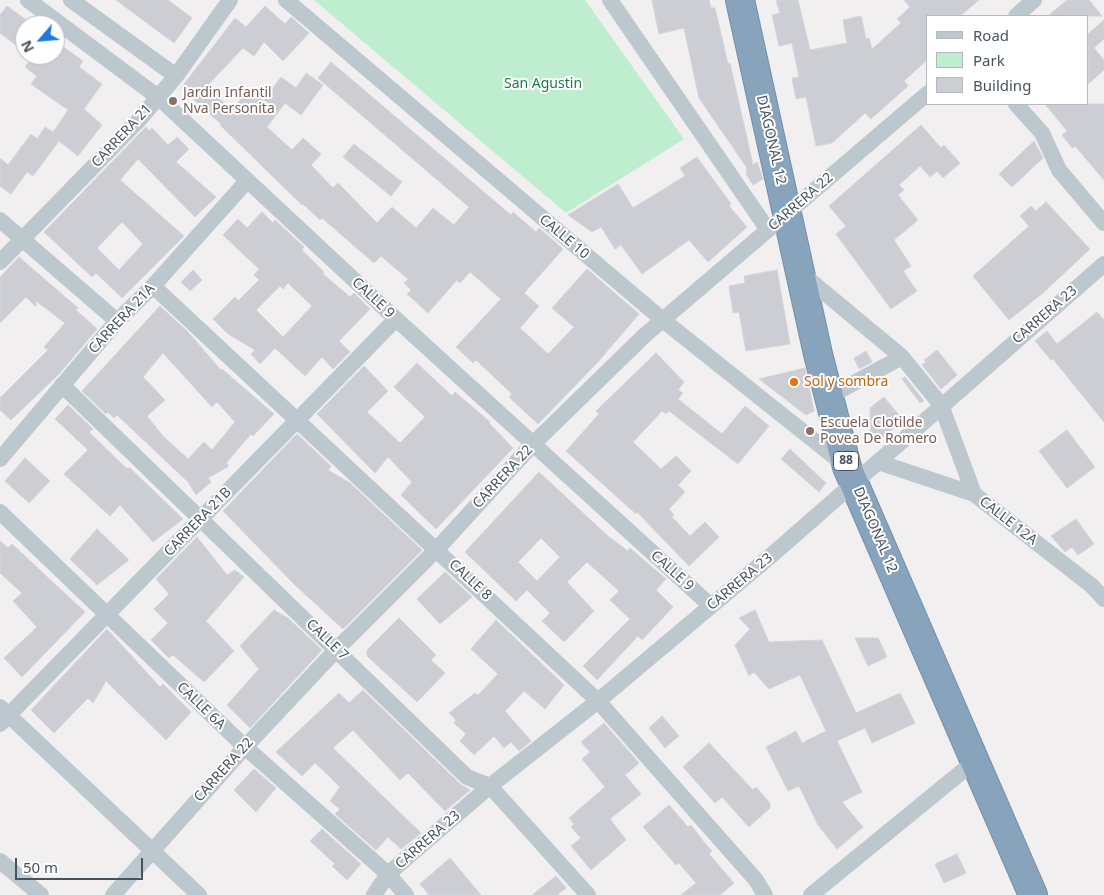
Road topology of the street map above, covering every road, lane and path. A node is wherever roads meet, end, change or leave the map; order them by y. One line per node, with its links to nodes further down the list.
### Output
1 (28, 0): 11 (street, CALLE 9)
2 (71, 0): 9 (street)
3 (230, 0): 9 (street, CARRERA 21)
4 (286, 0): 23 (street, CALLE 10)
5 (610, 0): 15 (street)
6 (740, 0): 15 (highway, DIAGONAL 12 / 88)
7 (1034, 0): 8 (street)
8 (1017, 15)
9 (176, 76): 11 (street, CARRERA 21)
10 (926, 95): 15 (street, CARRERA 22)
11 (158, 97): 13 (street, CALLE 9); 17 (street, CARRERA 21)
12 (1017, 105): 16 (street)
13 (247, 181): 21 (street, CARRERA 21A); 22 (street, CALLE 9)
14 (0, 220): 17 (street)
15 (778, 222): 20 (highway, DIAGONAL 12 / 88); 23 (street, CARRERA 22)
16 (1104, 223)
17 (22, 239): 18 (street, CARRERA 21); 24 (street)
18 (0, 262)
19 (1104, 264): 28 (street, CARRERA 23)
20 (800, 272): 25 (street, CALLE 12A); 27 (highway, DIAGONAL 12 / 88)
21 (154, 286): 24 (street, CARRERA 21A); 29 (street, CALLE 8)
22 (396, 319): 29 (street, CARRERA 21B); 30 (street, CALLE 9)
23 (664, 320): 30 (street, CARRERA 22); 33 (street, CALLE 10)
24 (117, 321): 26 (street, CARRERA 21A)
25 (902, 357): 27 (street); 28 (street, CALLE 12A)
26 (62, 385): 31 (street, CARRERA 21A); 36 (street, CALLE 7)
27 (828, 397): 33 (highway, DIAGONAL 12 / 88)
28 (941, 405): 32 (street, CARRERA 23); 34 (street, CALLE 12A)
29 (297, 418): 36 (street, CARRERA 21B); 37 (street, CALLE 8)
30 (533, 444): 37 (street, CARRERA 22); 39 (street, CALLE 9)
31 (3, 448)
32 (878, 462): 33 (street, CARRERA 23); 34 (street)
33 (851, 475): 39 (street, CARRERA 23); 45 (highway, DIAGONAL 12 / 88)
34 (974, 494): 38 (street, CALLE 12A)
35 (0, 512): 40 (street, CALLE 6A)
36 (200, 520): 40 (street, CARRERA 21B); 41 (street, CALLE 7)
37 (437, 549): 41 (street, CARRERA 22); 42 (street, CALLE 8)
38 (1104, 598)
39 (711, 606): 42 (street, CARRERA 23)
40 (108, 616): 43 (street, CARRERA 21B); 44 (street, CALLE 6A)
41 (337, 649): 44 (street, CARRERA 22); 46 (street, CALLE 7)
42 (598, 701): 46 (street, CARRERA 23); 56 (street, CALLE 8)
43 (3, 716): 47 (street)
44 (245, 748): 47 (street, CARRERA 22); 49 (street, CALLE 6A)
45 (975, 761): 57 (street); 58 (highway, DIAGONAL 12 / 88)
46 (490, 786): 49 (street, CARRERA 23); 55 (street, CALLE 7)
47 (152, 851): 51 (street, CARRERA 22); 52 (street)
48 (0, 861): 50 (street)
49 (388, 874): 53 (street, CARRERA 23); 54 (street, CALLE 6A)
50 (41, 895)
51 (113, 895)
52 (199, 895)
53 (374, 895)
54 (406, 895)
55 (588, 895)
56 (765, 895)
57 (811, 895)
58 (1033, 895)

